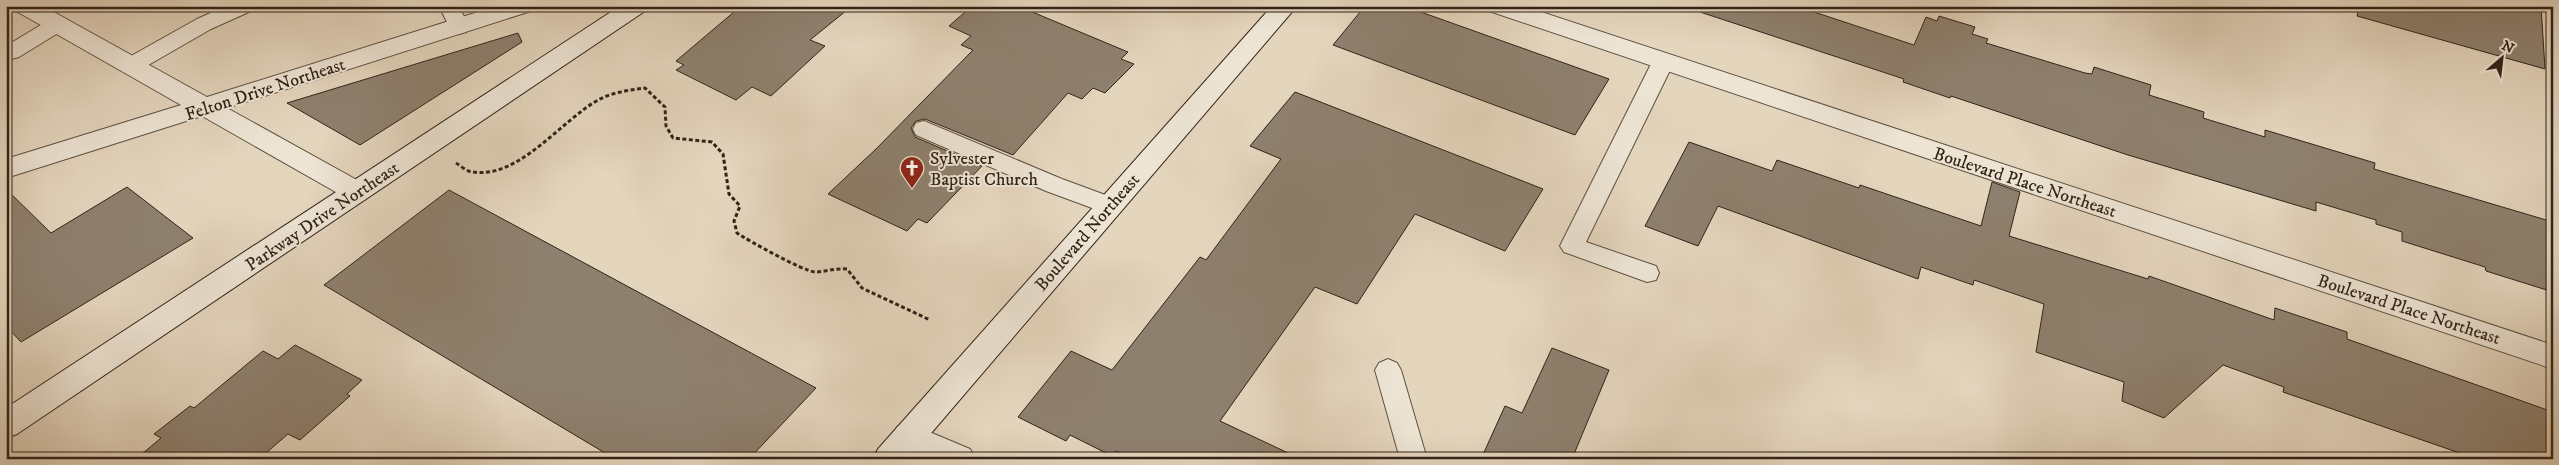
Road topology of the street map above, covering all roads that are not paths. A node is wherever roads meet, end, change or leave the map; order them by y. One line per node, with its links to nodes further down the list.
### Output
1 (24, 6): 8 (street)
2 (244, 6): 11 (lane)
3 (523, 6): 7 (street, Felton Drive Northeast)
4 (637, 6): 15 (street, Parkway Drive Northeast)
5 (1285, 6): 16 (street, Boulevard Northeast)
6 (1510, 8): 10 (street, Boulevard Place Northeast)
7 (454, 16): 12 (street, Felton Drive Northeast)
8 (56, 24): 9 (lane); 11 (street)
9 (12, 52)
10 (1663, 62): 17 (lane); 18 (street, Boulevard Place Northeast)
11 (130, 66): 12 (street)
12 (206, 108): 14 (street, Felton Drive Northeast); 15 (street)
13 (924, 129): 16 (lane)
14 (6, 170)
15 (357, 192): 20 (street, Parkway Drive Northeast)
16 (1110, 206): 21 (street, Boulevard Northeast)
17 (1647, 273)
18 (2553, 357)
19 (1388, 370): 23 (lane)
20 (6, 425)
21 (899, 448): 22 (street)
22 (959, 459)
23 (1414, 459)

